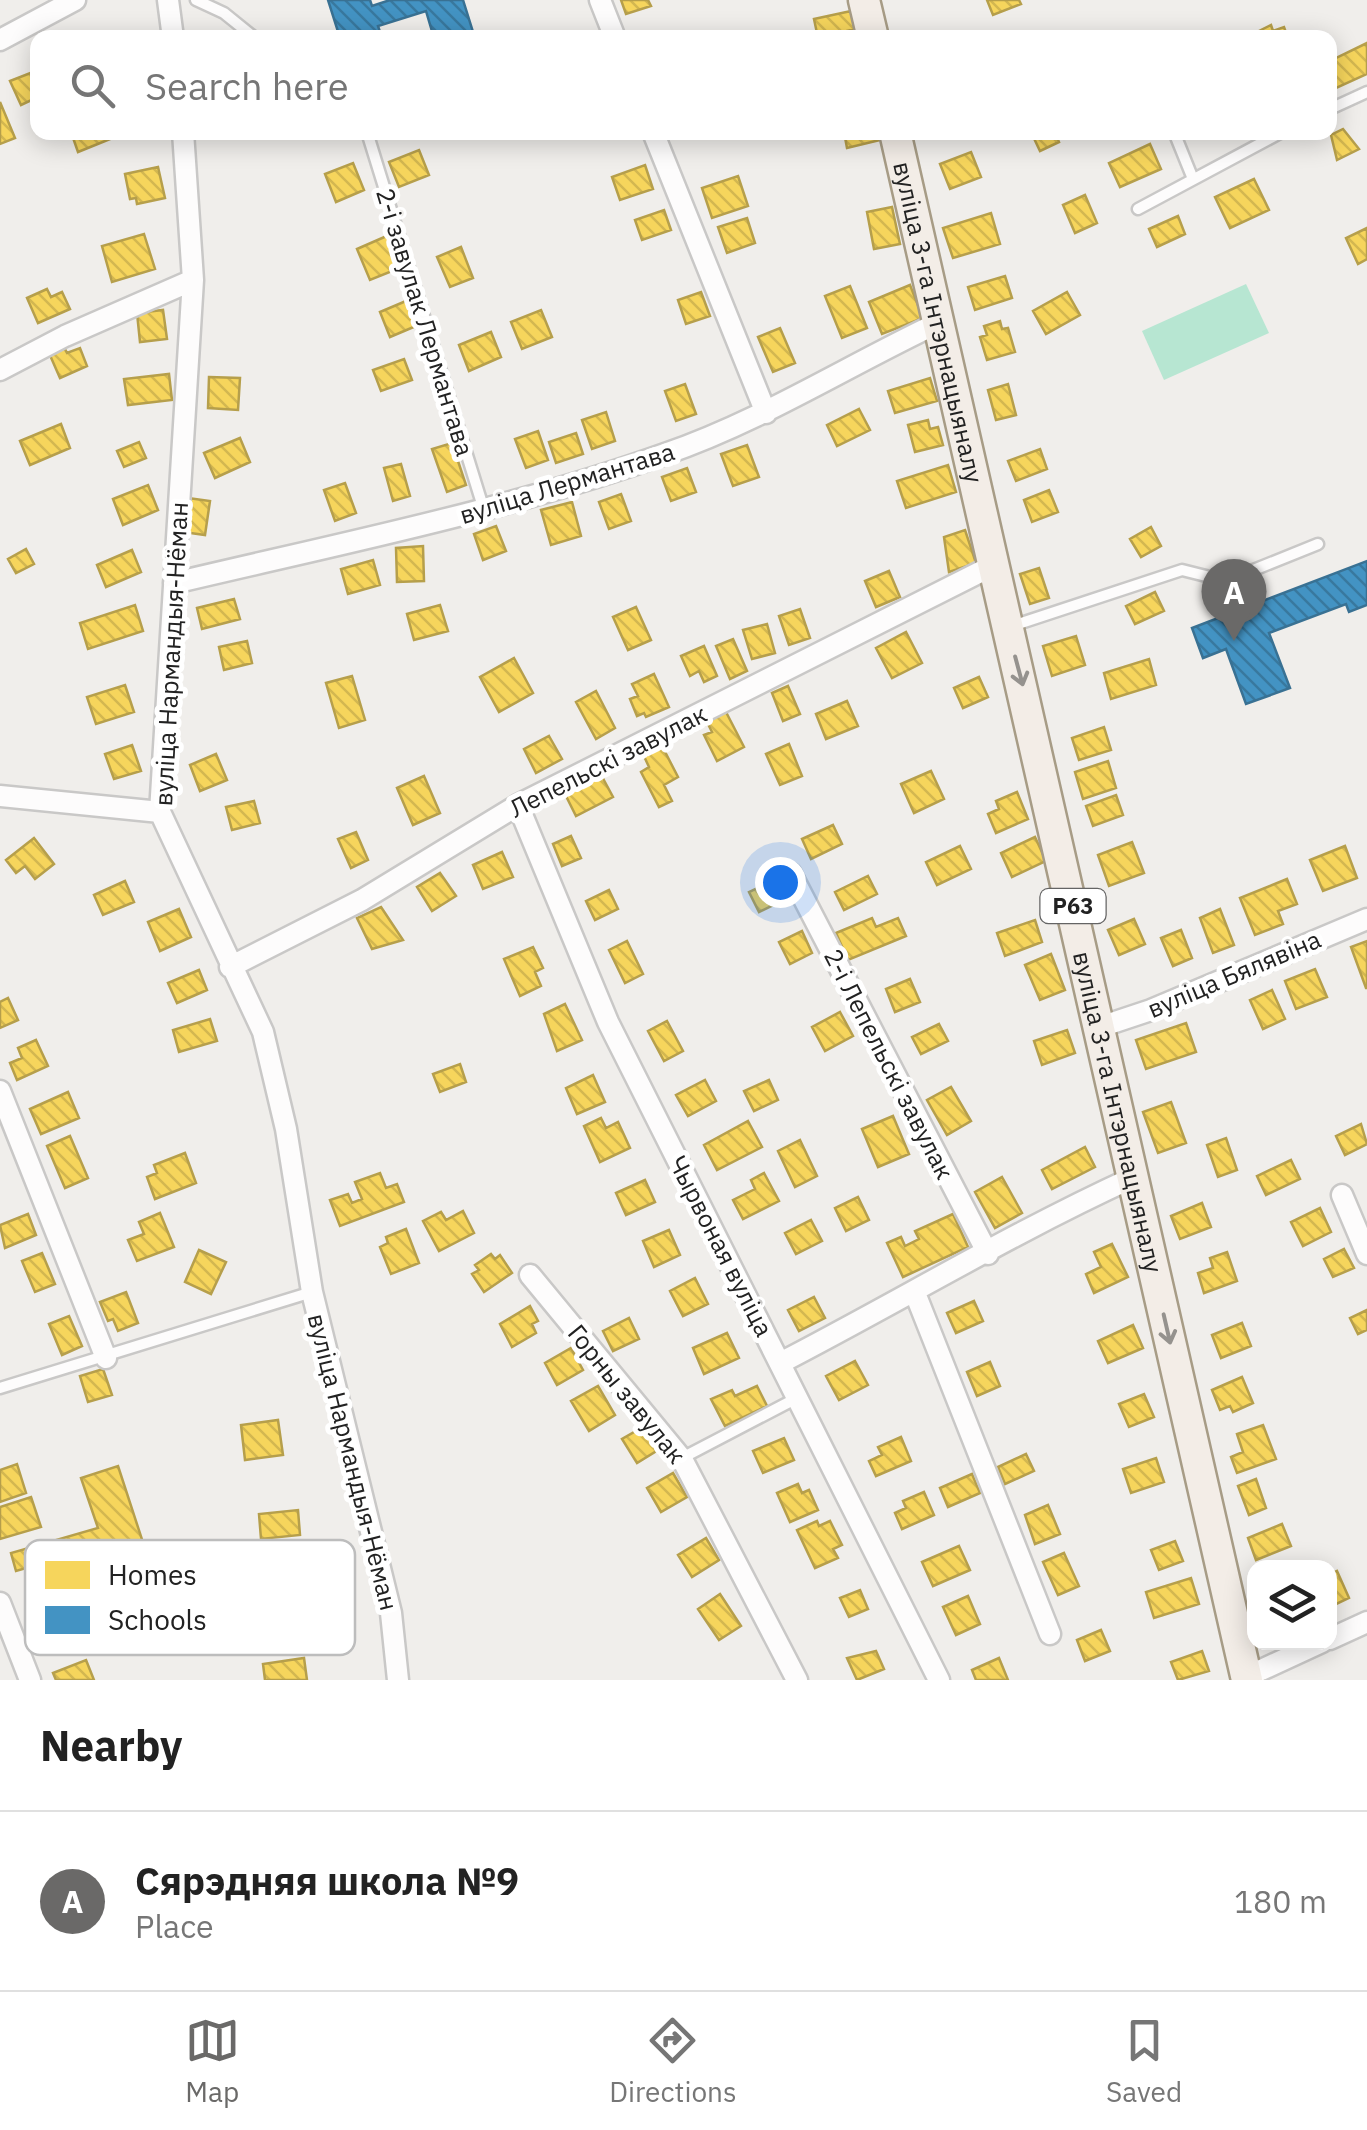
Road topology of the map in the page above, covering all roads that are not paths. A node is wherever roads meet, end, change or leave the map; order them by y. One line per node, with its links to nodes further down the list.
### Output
1 (75, 0): 10 (street)
2 (168, 0): 6 (street)
3 (196, 0): 7 (lane)
4 (600, 0): 8 (street)
5 (864, 0): 9 (main road)
6 (172, 30)
7 (246, 30)
8 (612, 30)
9 (871, 30)
10 (0, 40)
11 (1367, 92): 12 (lane)
12 (1337, 106)
13 (185, 140): 21 (street, вуліца Нармандыя-Нёман)
14 (369, 140): 25 (lane, 2-і завулак Лермантава)
15 (656, 140): 24 (street)
16 (897, 140): 22 (main road, вуліца 3-га Інтэрнацыяналу / Р63)
17 (1177, 140): 19 (lane)
18 (1267, 140): 19 (lane)
19 (1193, 178): 20 (lane)
20 (1138, 209)
21 (194, 280): 23 (street); 28 (street, вуліца Нармандыя-Нёман)
22 (938, 323): 24 (street, вуліца Лермантава); 27 (main road, вуліца 3-га Інтэрнацыяналу / Р63)
23 (0, 370)
24 (766, 413): 25 (street, вуліца Лермантава)
25 (484, 511): 28 (street, вуліца Лермантава)
26 (1318, 544): 29 (lane)
27 (992, 566): 29 (main road, вуліца 3-га Інтэрнацыяналу / Р63); 31 (street, Лепельскі завулак)
28 (174, 582): 32 (street, вуліца Нармандыя-Нёман)
29 (1008, 628): 36 (main road, вуліца 3-га Інтэрнацыяналу / Р63, one-way to 36)
30 (0, 796): 32 (street)
31 (518, 805): 35 (street, Лепельскі завулак); 46 (street, Чырвоная вуліца)
32 (160, 812): 35 (street, вуліца Нармандыя-Нёман)
33 (790, 874): 40 (street, 2-і Лепельскі завулак)
34 (1367, 919): 36 (street, вуліца Бялявіна)
35 (230, 968): 43 (street, вуліца Нармандыя-Нёман)
36 (1100, 1027): 38 (main road, вуліца 3-га Інтэрнацыяналу / Р63)
37 (0, 1091): 45 (street)
38 (1132, 1178): 40 (street); 55 (main road, вуліца 3-га Інтэрнацыяналу / Р63, one-way to 55)
39 (1342, 1194): 41 (street)
40 (988, 1254): 44 (street)
41 (1367, 1254)
42 (530, 1275): 49 (street, Горны завулак)
43 (312, 1292): 45 (lane); 57 (street, вуліца Нармандыя-Нёман)
44 (915, 1293): 46 (street); 52 (street)
45 (106, 1358): 47 (lane)
46 (780, 1363): 48 (street, Чырвоная вуліца)
47 (0, 1388)
48 (796, 1398): 49 (lane); 59 (street, Чырвоная вуліца)
49 (682, 1458): 58 (street, Горны завулак)
50 (0, 1603): 56 (street)
51 (1367, 1622): 53 (street)
52 (1050, 1634)
53 (1337, 1636)
54 (1305, 1650): 55 (street)
55 (1247, 1678)
56 (30, 1680)
57 (398, 1680)
58 (796, 1680)
59 (939, 1680)

